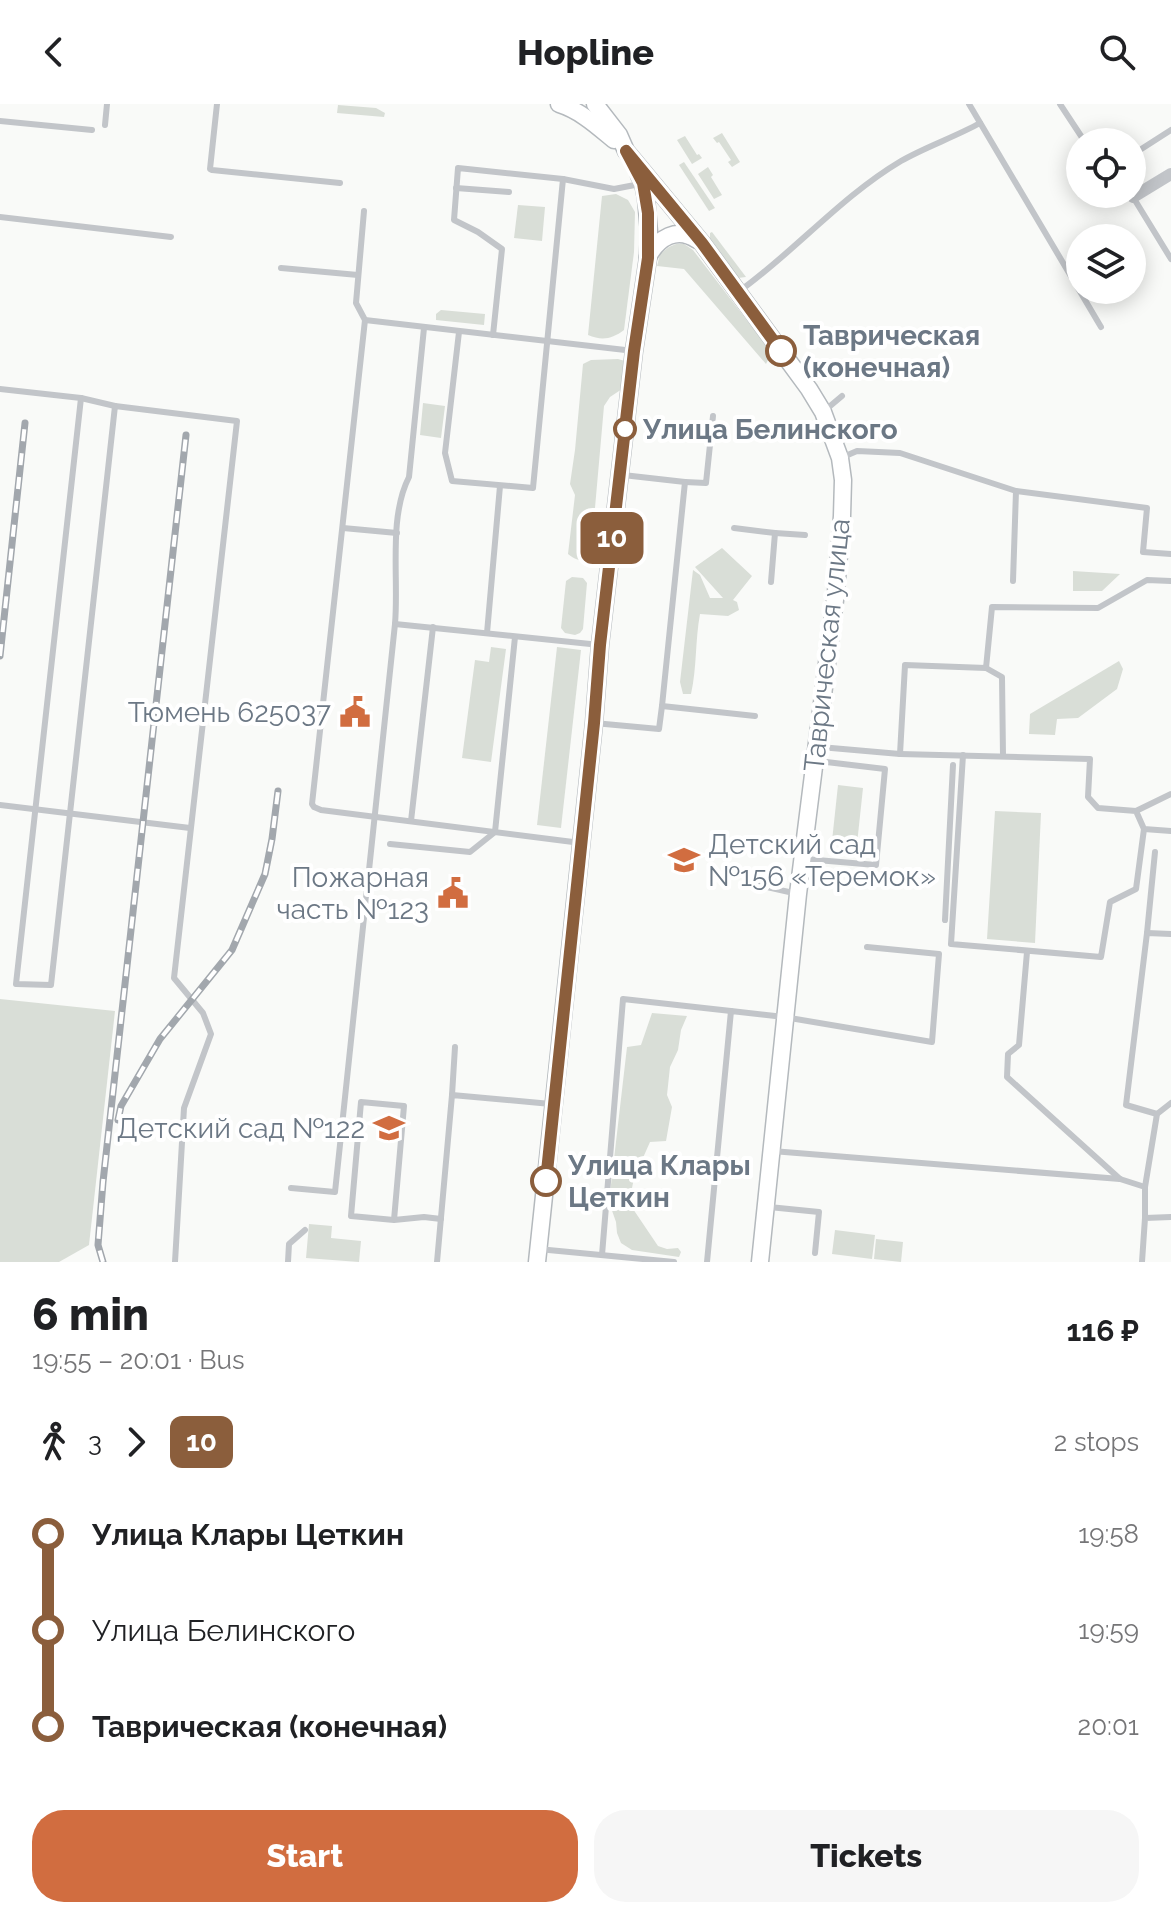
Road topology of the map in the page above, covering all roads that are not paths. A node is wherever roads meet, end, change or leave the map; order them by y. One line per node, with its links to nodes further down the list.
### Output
1 (107, 104): 9 (lane)
2 (217, 104): 17 (lane)
3 (559, 104): 14 (street)
4 (595, 104): 14 (street, Таврическая улица)
5 (969, 104): 8 (lane)
6 (1060, 104): 10 (lane)
7 (0, 121): 11 (lane)
8 (980, 123): 31 (lane); 33 (lane)
9 (105, 125)
10 (1076, 128)
11 (92, 130)
12 (1171, 130): 13 (lane)
13 (1146, 146)
14 (626, 151): 18 (street); 26 (street, Таврическая улица)
15 (1171, 174): 20 (street)
16 (563, 179): 18 (lane); 19 (lane); 37 (lane)
17 (340, 183)
18 (643, 183): 27 (street)
19 (456, 188): 21 (lane); 36 (lane)
20 (1146, 188)
21 (509, 192)
22 (1139, 208): 28 (lane)
23 (364, 211): 30 (lane)
24 (0, 217): 25 (lane)
25 (171, 237)
26 (702, 243): 27 (street); 31 (street, Таврическая улица)
27 (648, 258): 38 (street)
28 (1171, 259)
29 (281, 268): 30 (lane)
30 (358, 275): 32 (lane)
31 (738, 292): 43 (street, Таврическая улица)
32 (365, 320): 34 (lane); 50 (lane)
33 (1101, 327)
34 (424, 328): 35 (lane); 52 (lane)
35 (459, 332): 36 (lane); 48 (lane)
36 (493, 335): 37 (lane)
37 (547, 341): 38 (lane); 48 (lane)
38 (634, 351): 46 (street)
39 (0, 389): 41 (lane)
40 (842, 396): 43 (lane)
41 (81, 398): 42 (lane); 75 (lane)
42 (115, 406): 77 (lane); 80 (lane)
43 (823, 412): 45 (street, Таврическая улица)
44 (713, 416): 47 (lane)
45 (840, 458): 49 (lane); 68 (street, Таврическая улица)
46 (619, 475): 47 (lane); 63 (street)
47 (685, 482): 65 (lane)
48 (500, 486): 61 (lane)
49 (1016, 491): 55 (lane); 56 (lane)
50 (343, 528): 52 (lane); 78 (lane)
51 (734, 528): 53 (lane)
52 (397, 533): 59 (lane)
53 (775, 533): 54 (lane); 58 (lane)
54 (805, 535)
55 (1171, 554)
56 (1013, 581)
57 (1171, 581): 64 (lane)
58 (771, 582)
59 (395, 624): 60 (lane); 78 (lane)
60 (433, 627): 61 (lane); 79 (lane)
61 (487, 633): 62 (lane)
62 (515, 637): 63 (lane); 83 (lane)
63 (600, 645): 67 (street)
64 (986, 668): 69 (lane); 71 (lane)
65 (662, 706): 66 (lane); 67 (lane)
66 (755, 716)
67 (594, 723): 84 (street)
68 (815, 754): 69 (lane); 87 (street, Таврическая улица); 87 (lane)
69 (900, 754): 70 (lane)
70 (963, 755): 71 (lane); 94 (lane)
71 (1003, 756): 76 (lane)
72 (953, 765): 90 (lane)
73 (1171, 794): 76 (lane)
74 (0, 805): 75 (lane)
75 (35, 810): 77 (lane); 77 (lane)
76 (1136, 811): 81 (lane)
77 (70, 813): 80 (lane)
78 (374, 816): 79 (lane); 105 (lane)
79 (411, 821): 83 (lane)
80 (190, 828): 115 (lane)
81 (1144, 829): 82 (lane); 94 (lane)
82 (1171, 831)
83 (495, 832): 84 (lane); 85 (lane)
84 (581, 843): 100 (street)
85 (390, 844)
86 (1155, 852): 91 (lane)
87 (802, 859): 89 (street, Таврическая улица)
88 (753, 884): 89 (lane)
89 (798, 894): 96 (street, Таврическая улица)
90 (945, 920)
91 (1147, 933): 92 (lane); 101 (lane)
92 (1171, 934)
93 (867, 947): 96 (lane)
94 (1027, 952): 103 (lane)
95 (731, 1011): 96 (lane); 113 (lane); 119 (lane)
96 (784, 1017): 102 (street, Таврическая улица)
97 (455, 1047): 98 (lane)
98 (452, 1095): 100 (lane); 109 (lane)
99 (1171, 1103): 101 (lane)
100 (554, 1104): 114 (street)
101 (1157, 1114): 104 (lane)
102 (771, 1151): 103 (lane); 106 (street, Таврическая улица)
103 (1120, 1179): 104 (lane)
104 (1145, 1187): 108 (lane)
105 (291, 1188)
106 (765, 1207): 112 (lane); 120 (street, Таврическая улица)
107 (1171, 1217): 108 (lane)
108 (1145, 1218): 121 (lane)
109 (441, 1219): 110 (lane); 117 (lane)
110 (394, 1220): 110 (lane)
111 (305, 1230): 116 (lane)
112 (815, 1253)
113 (602, 1255): 114 (lane); 118 (lane)
114 (538, 1256)
115 (175, 1262)
116 (288, 1262)
117 (437, 1262)
118 (674, 1262)
119 (707, 1262)
120 (760, 1262)
121 (1142, 1262)

